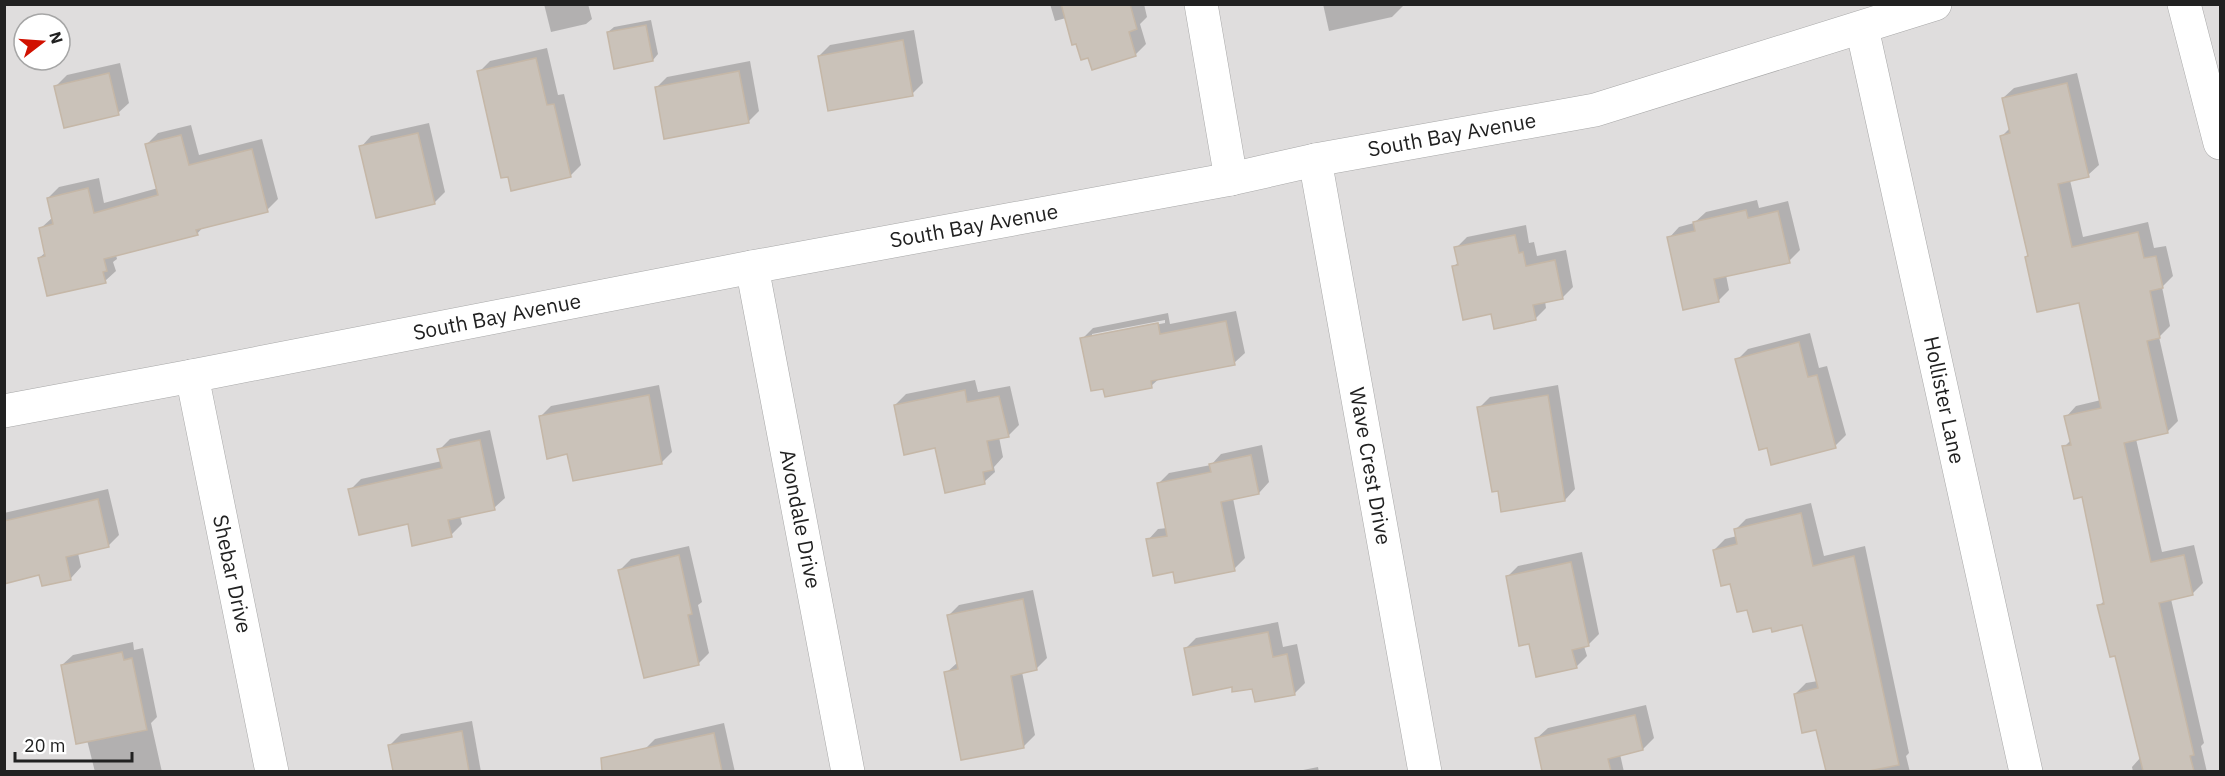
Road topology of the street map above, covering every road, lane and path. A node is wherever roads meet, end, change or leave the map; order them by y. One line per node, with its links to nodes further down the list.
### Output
1 (1201, 4): 7 (street)
2 (1935, 4): 4 (street, South Bay Avenue)
3 (2184, 4): 5 (street)
4 (1862, 28): 6 (street, South Bay Avenue); 14 (street, Hollister Lane)
5 (2220, 143)
6 (1315, 160): 7 (street, South Bay Avenue); 13 (street, Wave Crest Drive)
7 (1231, 179): 8 (street, South Bay Avenue)
8 (752, 267): 9 (street, South Bay Avenue); 12 (street, Avondale Drive)
9 (192, 376): 10 (street, South Bay Avenue); 11 (street, Shebar Drive)
10 (4, 411)
11 (272, 771)
12 (848, 771)
13 (1425, 771)
14 (2026, 771)

